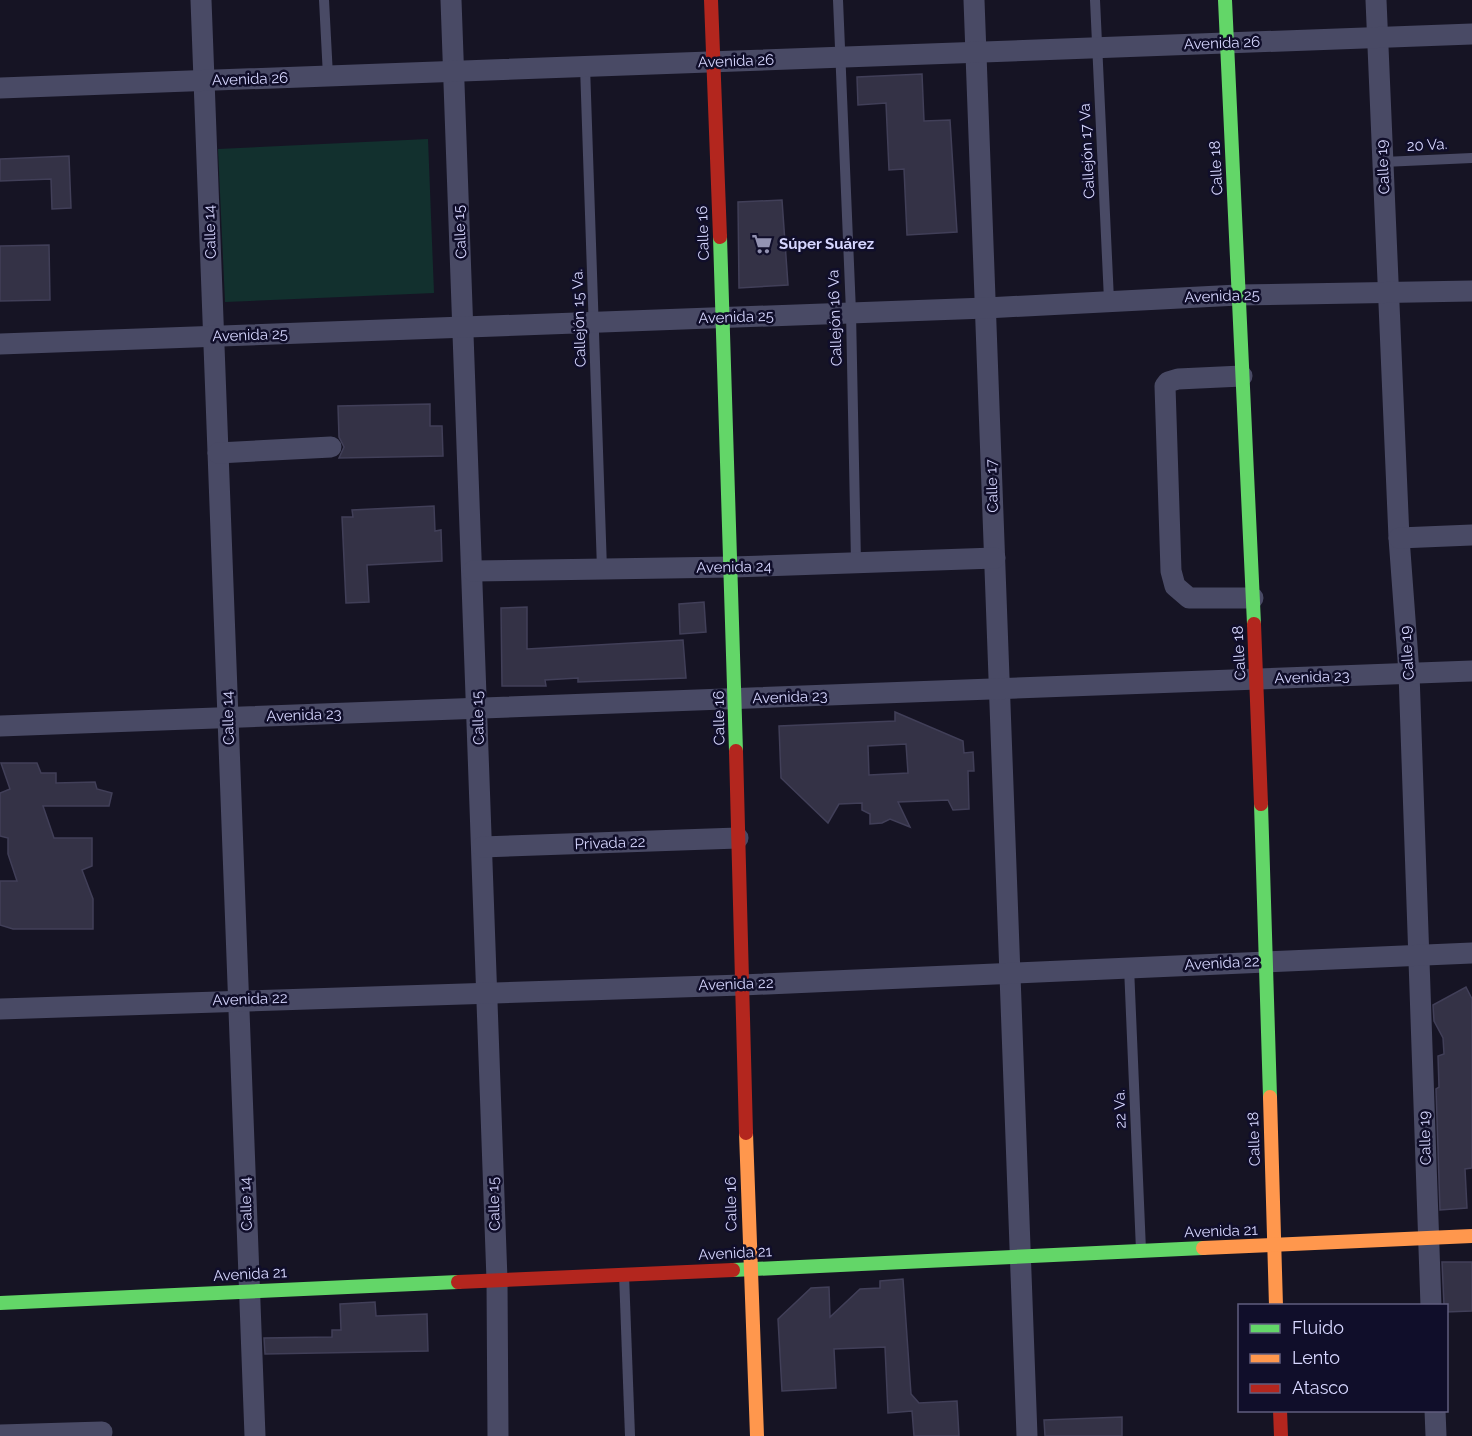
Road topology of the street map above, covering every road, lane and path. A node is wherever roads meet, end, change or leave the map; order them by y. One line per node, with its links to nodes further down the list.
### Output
1 (201, 0): 20 (street, Calle 14)
2 (324, 0): 19 (lane)
3 (451, 0): 18 (street, Calle 15)
4 (711, 0): 16 (street, Calle 16)
5 (838, 0): 15 (lane, Callejón 16 Va)
6 (974, 0): 14 (street, Calle 17)
7 (1095, 0): 13 (lane, Callejón 17 Va)
8 (1225, 0): 12 (street, Calle 18)
9 (1376, 0): 11 (street, Calle 19)
10 (1472, 34): 11 (street, Avenida 26)
11 (1377, 38): 12 (street, Avenida 26); 23 (street, Calle 19)
12 (1226, 43): 13 (street, Avenida 26); 26 (street, Calle 18)
13 (1096, 46): 14 (street, Avenida 26); 27 (lane, Callejón 17 Va)
14 (976, 52): 15 (street, Avenida 26); 28 (street, Calle 17)
15 (840, 56): 16 (street, Avenida 26); 29 (lane, Callejón 16 Va)
16 (713, 62): 17 (street, Avenida 26); 30 (street, Calle 16)
17 (585, 66): 18 (street, Avenida 26); 31 (lane, Callejón 15 Va.)
18 (452, 71): 19 (street, Avenida 26); 32 (street, Calle 15)
19 (328, 76): 20 (street, Avenida 26)
20 (204, 80): 21 (street, Avenida 26); 33 (street, Calle 14)
21 (0, 88)
22 (1472, 158): 23 (lane, 20 Va.)
23 (1383, 162): 25 (street, Calle 19)
24 (1472, 291): 25 (street, Avenida 25)
25 (1389, 294): 26 (street, Avenida 25); 39 (street, Calle 19)
26 (1238, 295): 27 (street, Avenida 25); 35 (street, Calle 18)
27 (1109, 300): 28 (street, Avenida 25)
28 (986, 308): 29 (street, Avenida 25); 40 (street, Calle 17)
29 (850, 312): 30 (street, Avenida 25); 41 (lane, Callejón 16 Va)
30 (723, 318): 31 (street, Avenida 25); 42 (street, Calle 16)
31 (594, 322): 32 (street, Avenida 25); 43 (lane, Callejón 15 Va.)
32 (464, 327): 33 (street, Avenida 25); 44 (street, Calle 15)
33 (213, 336): 34 (street, Avenida 25); 37 (street, Calle 14)
34 (0, 344)
35 (1242, 376): 45 (street, Calle 18); 45 (street)
36 (331, 447): 37 (street)
37 (218, 453): 52 (street, Calle 14)
38 (1472, 535): 39 (street)
39 (1399, 538): 47 (street, Calle 19)
40 (995, 558): 41 (street, Avenida 24); 49 (street, Calle 17)
41 (856, 563): 42 (street, Avenida 24)
42 (732, 567): 43 (street, Avenida 24); 50 (street, Calle 16)
43 (602, 569): 44 (street, Avenida 24)
44 (472, 571): 51 (street, Calle 15)
45 (1253, 598): 48 (street, Calle 18)
46 (1472, 671): 47 (street, Avenida 23)
47 (1409, 674): 48 (street, Avenida 23); 57 (street, Calle 19)
48 (1257, 679): 49 (street, Avenida 23); 58 (street, Calle 18)
49 (1000, 689): 50 (street, Avenida 23); 60 (street, Calle 17)
50 (736, 699): 51 (street, Avenida 23); 54 (street, Calle 16)
51 (477, 708): 52 (street, Avenida 23); 55 (street, Calle 15)
52 (228, 717): 53 (street, Avenida 23); 63 (street, Calle 14)
53 (0, 726)
54 (738, 838): 55 (street, Privada 22); 61 (street, Calle 16)
55 (482, 847): 62 (street, Calle 15)
56 (1472, 953): 57 (street, Avenida 22)
57 (1420, 954): 58 (street, Avenida 22); 66 (street, Calle 19)
58 (1264, 961): 59 (street, Avenida 22); 67 (street, Calle 18)
59 (1129, 967): 60 (street, Avenida 22); 68 (lane, 22 Va.)
60 (1010, 973): 61 (street, Avenida 22); 69 (street, Calle 17)
61 (742, 985): 62 (street, Avenida 22); 70 (street, Calle 16)
62 (487, 991): 63 (street, Avenida 22); 72 (street, Calle 15)
63 (238, 1000): 64 (street, Avenida 22); 73 (street, Calle 14)
64 (0, 1009)
65 (1472, 1236): 66 (street, Avenida 21)
66 (1428, 1238): 67 (street, Avenida 21); 76 (street, Calle 19)
67 (1274, 1245): 68 (street, Avenida 21); 75 (street, Calle 18)
68 (1141, 1250): 69 (street, Avenida 21)
69 (1020, 1256): 70 (street, Avenida 21); 85 (street, Calle 17)
70 (749, 1269): 71 (street, Avenida 21); 84 (street, Calle 16)
71 (624, 1274): 72 (street, Avenida 21); 83 (lane)
72 (497, 1280): 73 (street, Avenida 21); 82 (street, Calle 15)
73 (249, 1291): 74 (street, Avenida 21); 81 (street, Calle 14)
74 (0, 1303)
75 (1276, 1304)
76 (1431, 1304)
77 (1280, 1412): 86 (street)
78 (1435, 1412): 87 (street)
79 (102, 1432): 80 (street)
80 (0, 1436)
81 (255, 1436)
82 (498, 1436)
83 (630, 1436)
84 (757, 1436)
85 (1027, 1436)
86 (1281, 1436)
87 (1436, 1436)

